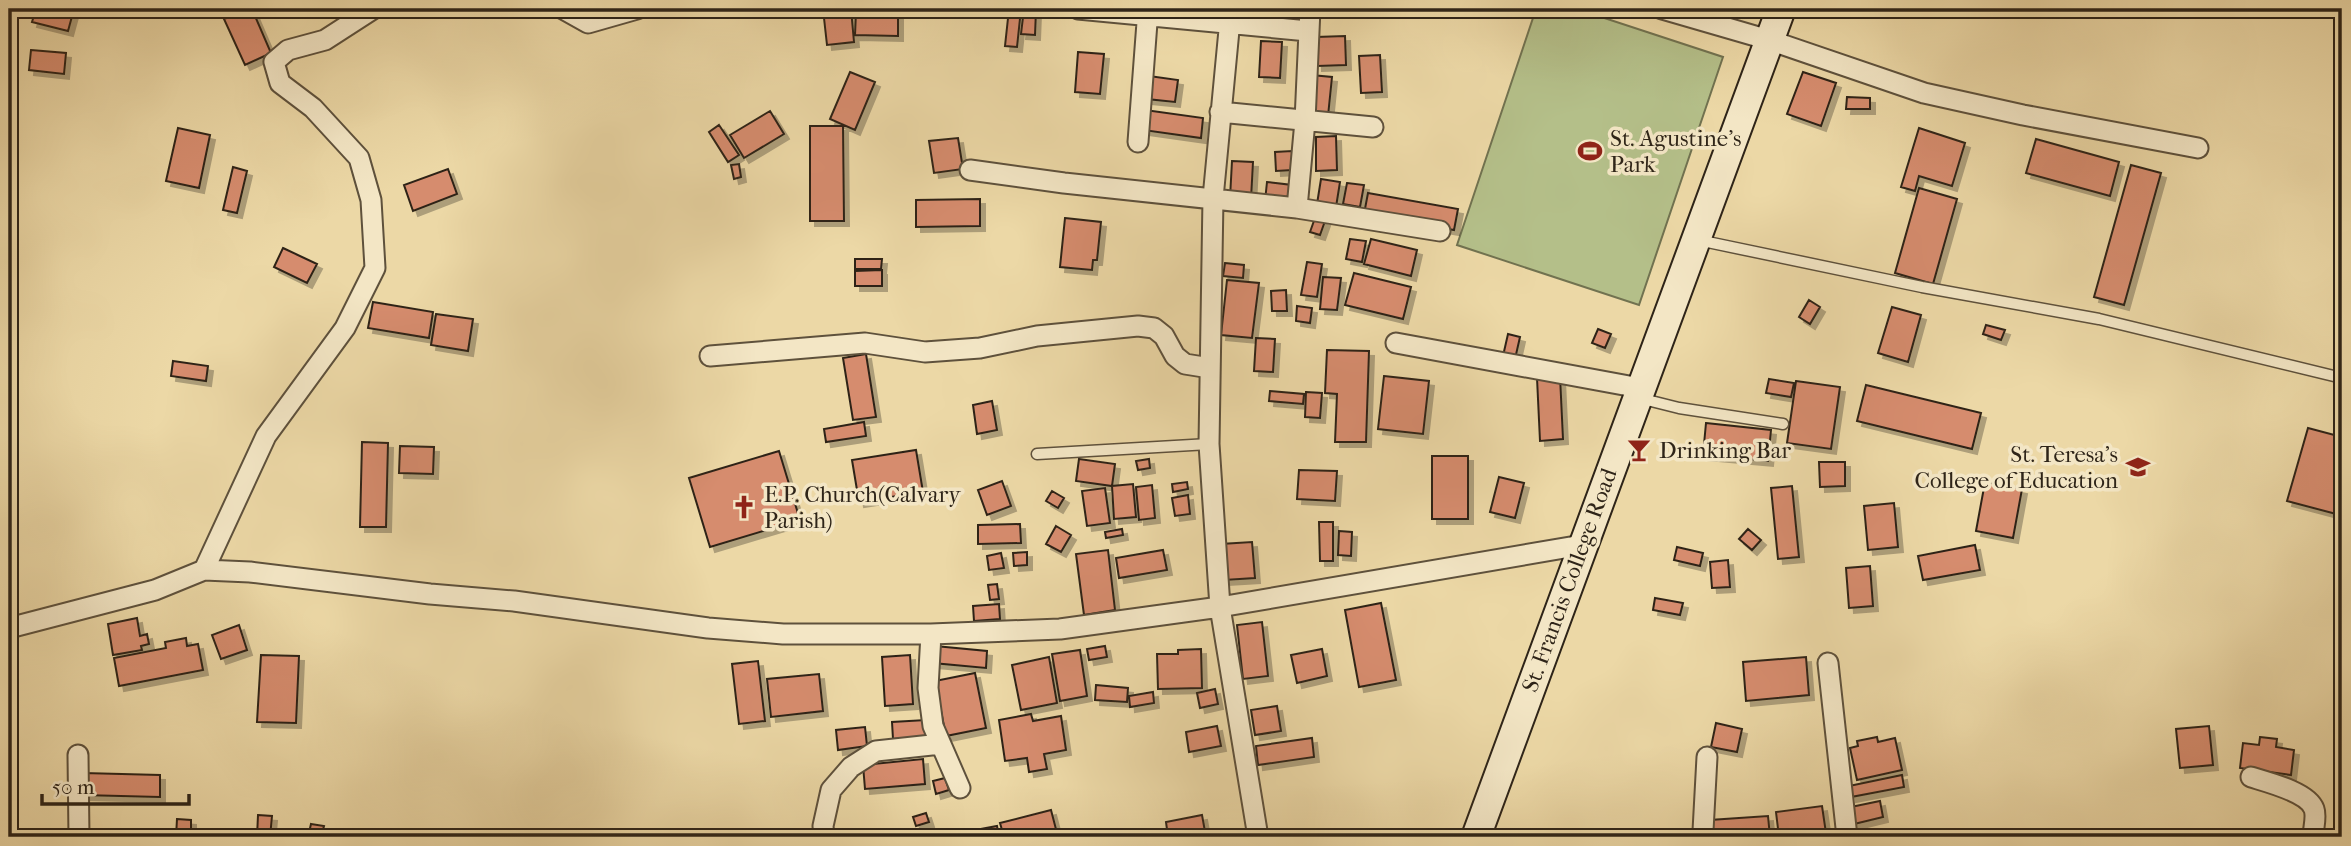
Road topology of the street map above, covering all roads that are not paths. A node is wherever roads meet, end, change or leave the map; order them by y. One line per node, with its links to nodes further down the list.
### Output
1 (373, 9): 31 (street)
2 (563, 9): 3 (street)
3 (637, 9)
4 (1078, 9): 8 (street)
5 (1310, 9): 10 (street)
6 (1662, 9): 11 (street)
7 (1781, 9): 11 (main road, St. Francis College Road)
8 (1148, 12): 9 (street); 15 (street)
9 (1230, 16): 10 (street); 12 (street)
10 (1308, 31): 13 (street)
11 (1769, 40): 16 (street); 21 (main road, St. Francis College Road)
12 (1220, 112): 13 (street); 18 (street)
13 (1305, 121): 14 (street); 19 (street)
14 (1373, 127)
15 (1138, 142)
16 (2198, 148)
17 (970, 170): 18 (street)
18 (1213, 198): 19 (street); 24 (street)
19 (1297, 208): 20 (street)
20 (1440, 231)
21 (1694, 239): 25 (lane); 26 (main road, St. Francis College Road)
22 (1396, 343): 26 (street)
23 (709, 356): 24 (street)
24 (1210, 368): 28 (street)
25 (2342, 378)
26 (1638, 392): 27 (lane); 30 (main road, St. Francis College Road)
27 (1783, 424)
28 (1209, 444): 29 (lane); 32 (street)
29 (1037, 454)
30 (1582, 545): 32 (street); 44 (main road, St. Francis College Road)
31 (204, 569): 33 (street); 34 (street)
32 (1220, 607): 34 (street); 43 (street)
33 (9, 628)
34 (931, 634): 36 (street)
35 (1828, 663): 46 (street)
36 (941, 744): 40 (street); 42 (street)
37 (78, 755): 41 (street)
38 (1707, 757): 45 (street)
39 (2250, 777): 47 (street)
40 (960, 788)
41 (79, 837)
42 (824, 837)
43 (1258, 837)
44 (1476, 837)
45 (1704, 837)
46 (1847, 837)
47 (2313, 837)

